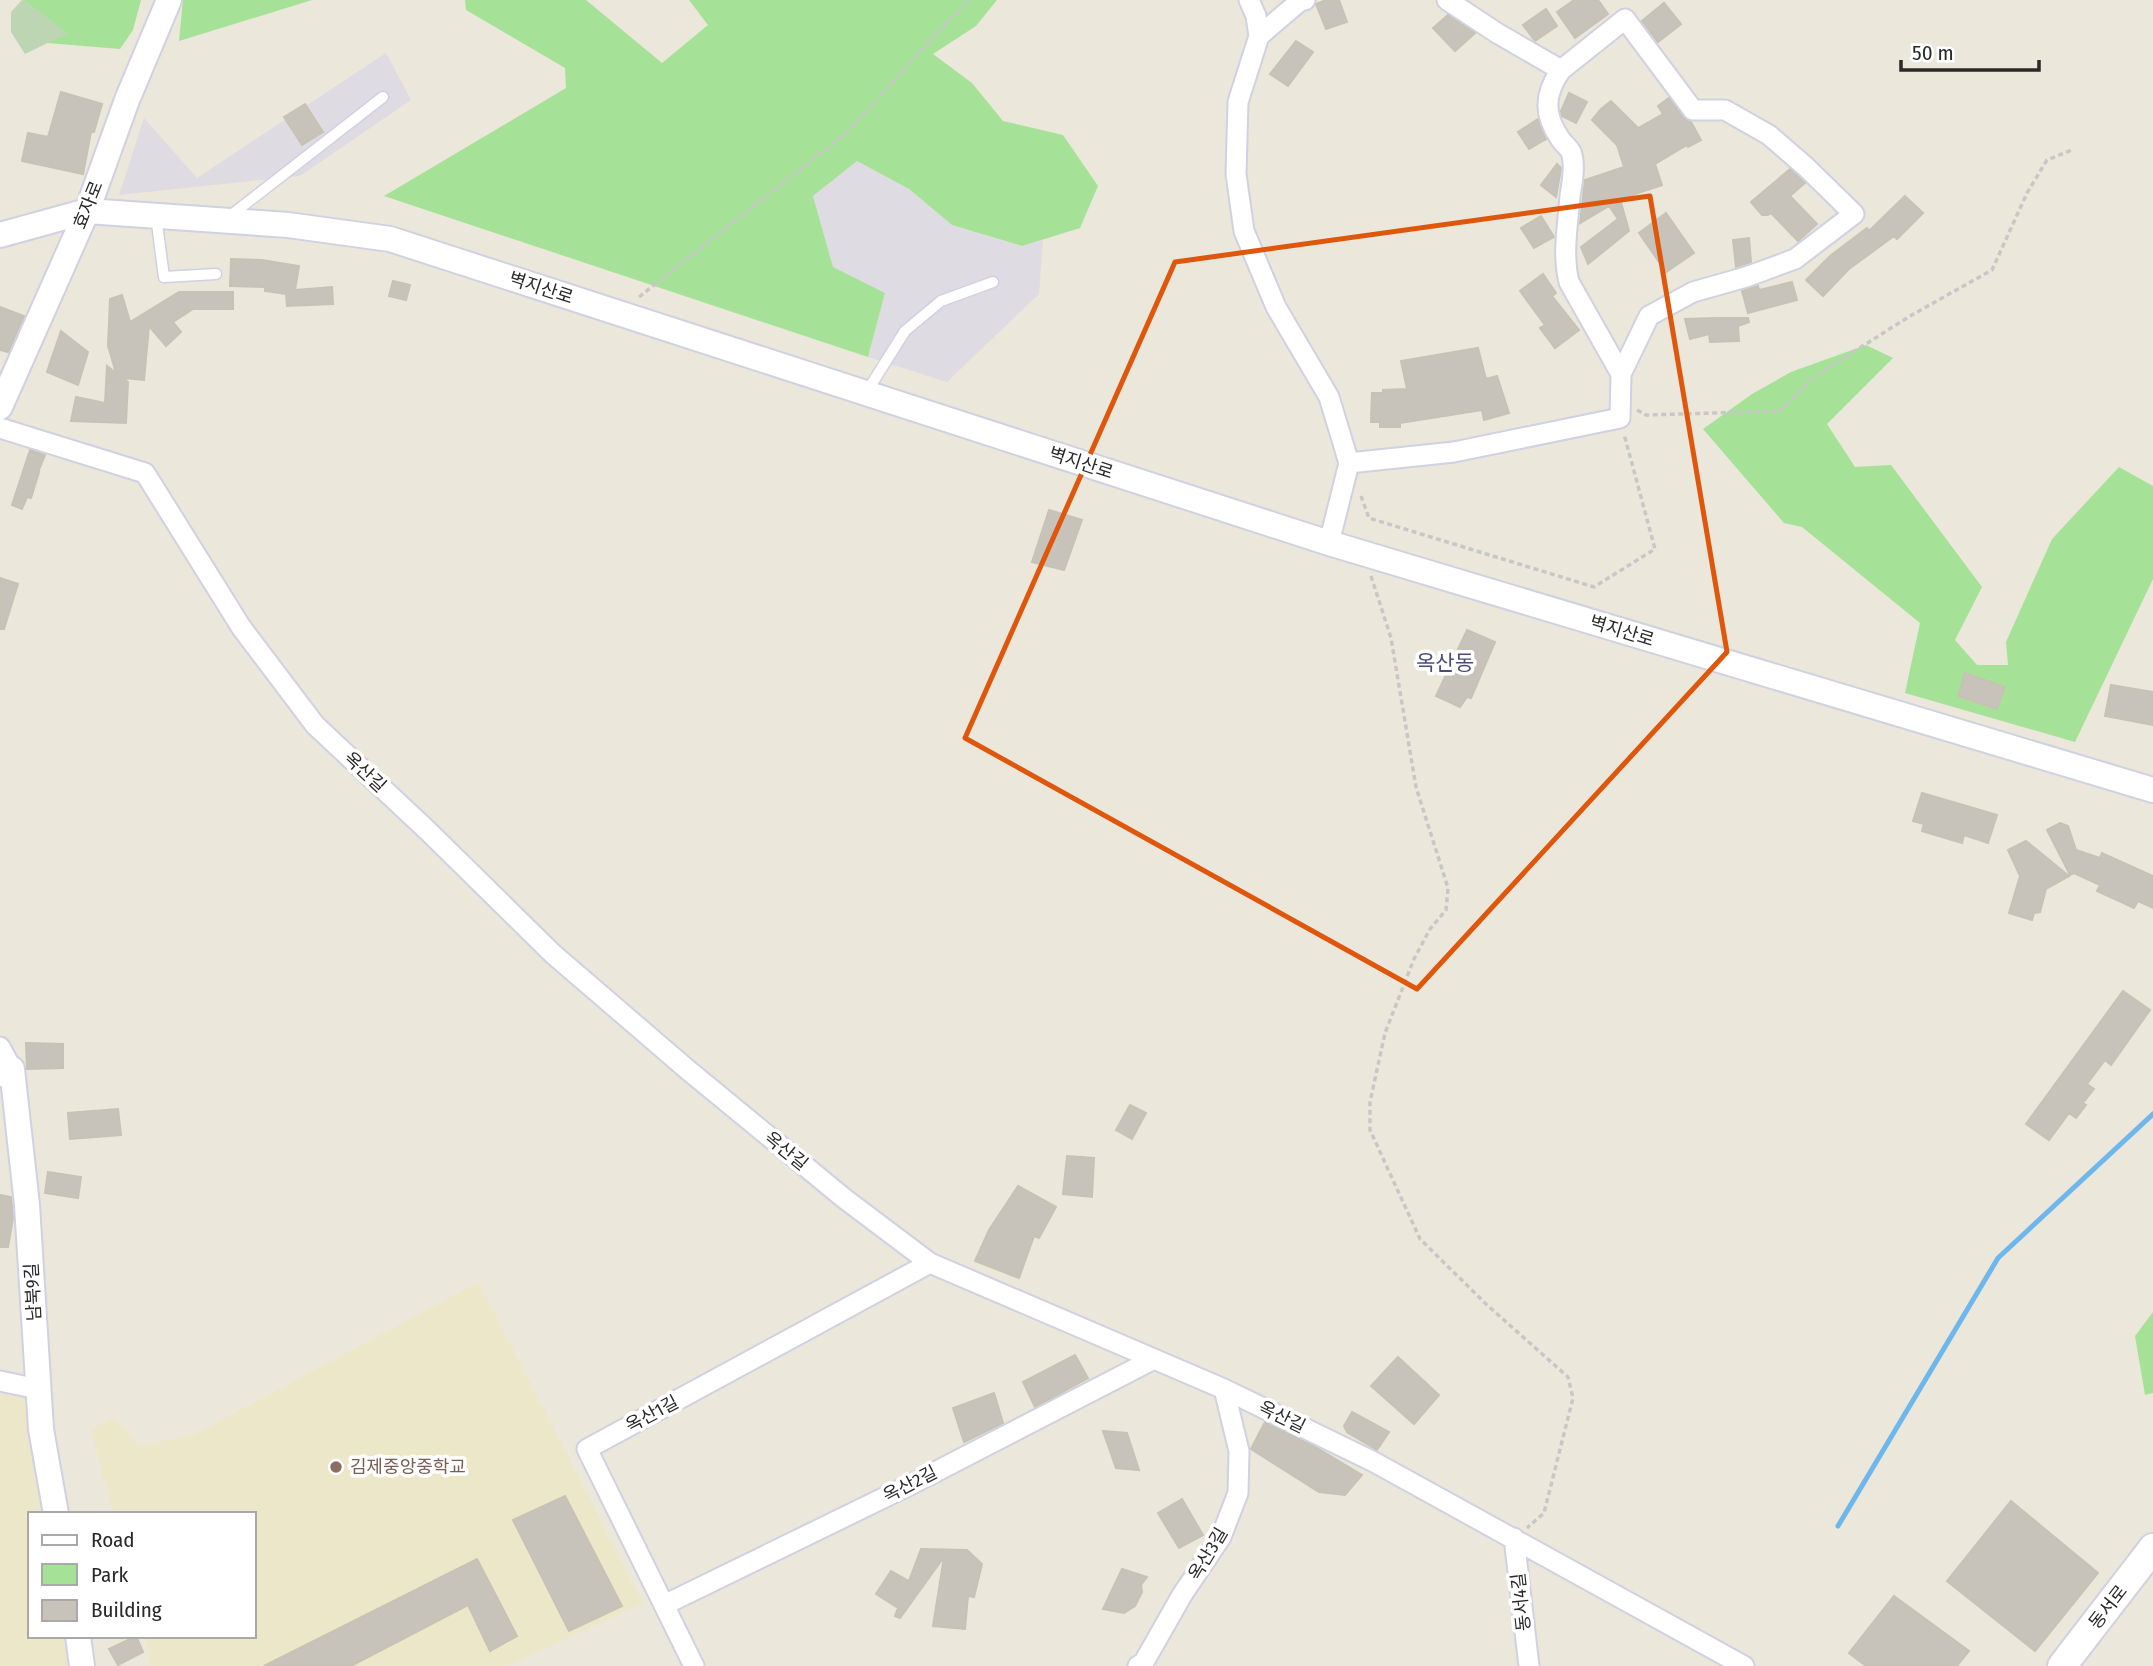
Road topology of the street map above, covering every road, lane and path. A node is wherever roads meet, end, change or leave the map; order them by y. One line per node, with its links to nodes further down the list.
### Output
1 (169, 0): 10 (street, 효자로)
2 (968, 0): 16 (path)
3 (1250, 0): 6 (street)
4 (1305, 0): 6 (street)
5 (1447, 0): 7 (street)
6 (1259, 36): 22 (street)
7 (1561, 70): 17 (street); 17 (street)
8 (383, 96): 12 (lane)
9 (2072, 150): 20 (path)
10 (87, 211): 11 (street, 벽지산로); 13 (street, 벽지산로); 19 (street, 효자로)
11 (156, 215): 12 (street, 벽지산로); 14 (lane)
12 (224, 220): 16 (street, 벽지산로)
13 (0, 236)
14 (216, 274)
15 (993, 282): 18 (lane)
16 (618, 313): 18 (street, 벽지산로)
17 (1621, 374): 20 (street)
18 (866, 393): 23 (street, 벽지산로)
19 (0, 408)
20 (1620, 410): 22 (street); 22 (path)
21 (0, 428): 28 (street, 옥산길)
22 (1349, 463): 23 (street)
23 (1329, 543): 24 (street, 벽지산로)
24 (1364, 554): 25 (street, 벽지산로); 34 (path)
25 (2153, 790)
26 (0, 1047): 27 (street)
27 (6, 1071): 31 (street, 남북9길)
28 (930, 1263): 29 (street, 옥산길); 36 (street, 옥산1길)
29 (1154, 1359): 32 (street, 옥산길); 36 (street, 옥산2길)
30 (0, 1381): 31 (street)
31 (38, 1389): 33 (street, 남북9길)
32 (1224, 1389): 34 (street, 옥산길); 39 (street, 옥산3길)
33 (56, 1512)
34 (1514, 1538): 38 (street, 옥산길); 42 (street, 동서4길)
35 (2153, 1548): 43 (main road, 동서로)
36 (664, 1605): 41 (street, 옥산1길)
37 (78, 1638): 40 (street)
38 (1733, 1663)
39 (1142, 1665)
40 (82, 1666)
41 (694, 1666)
42 (1529, 1666)
43 (2062, 1666)

